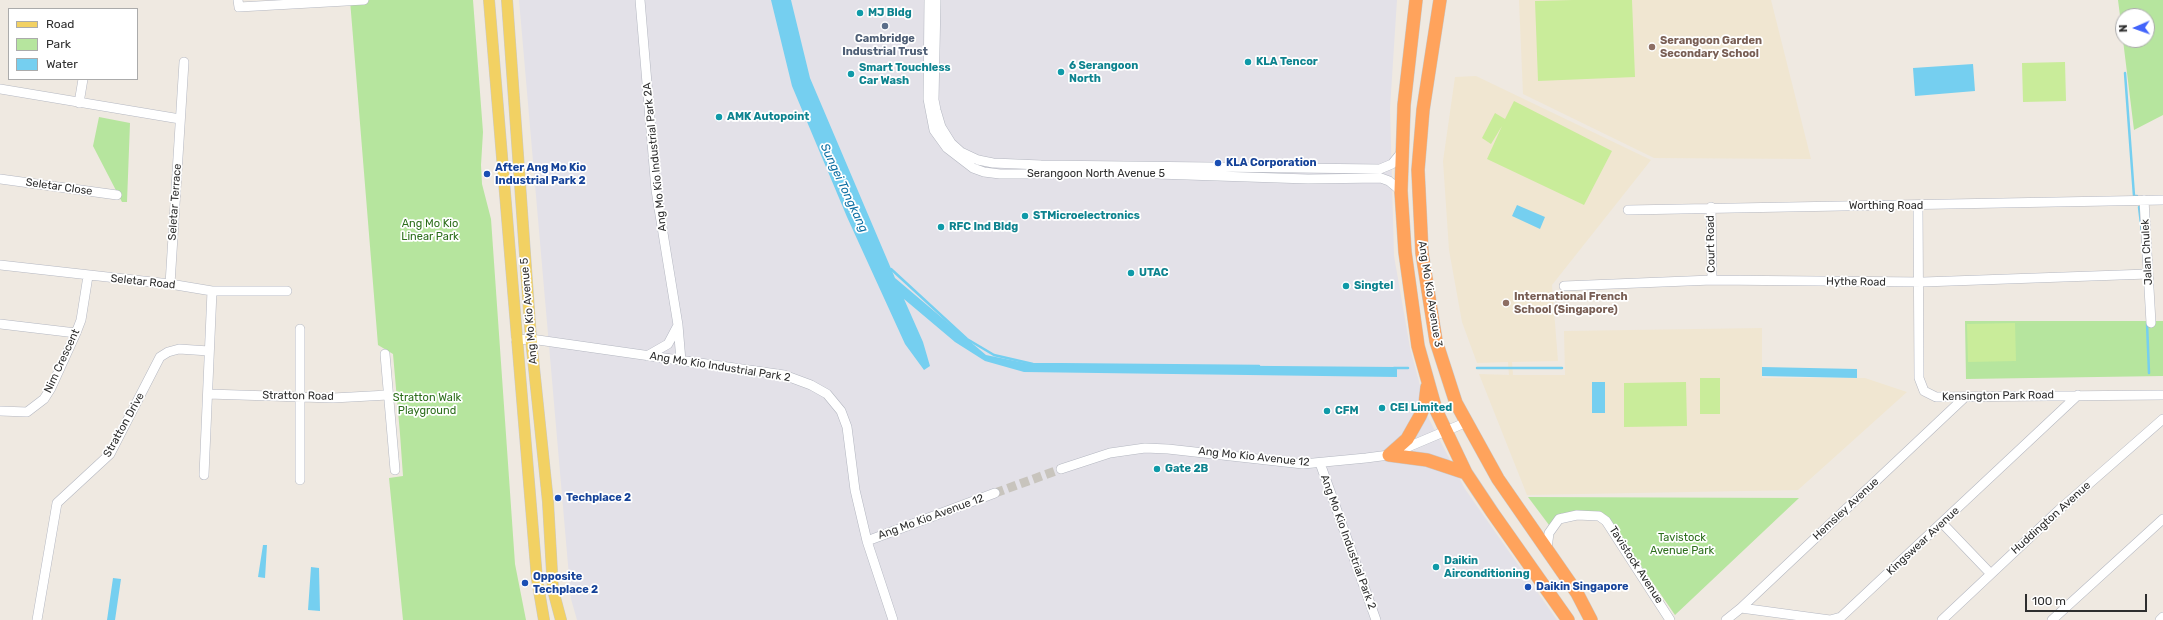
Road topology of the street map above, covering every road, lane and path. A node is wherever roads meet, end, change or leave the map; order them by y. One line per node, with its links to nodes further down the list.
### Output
1 (364, 0): 9 (street)
2 (489, 0): 13 (main road, Ang Mo Kio Avenue 5)
3 (507, 0): 11 (main road, Ang Mo Kio Avenue 5)
4 (640, 0): 38 (street, Ang Mo Kio Industrial Park 2A)
5 (929, 0): 20 (street, Serangoon North Avenue 5)
6 (936, 0): 18 (street, Serangoon North Avenue 5)
7 (1416, 0): 18 (highway, Ang Mo Kio Avenue 3)
8 (1440, 0): 56 (highway, Ang Mo Kio Avenue 3)
9 (313, 2): 10 (street)
10 (239, 3)
11 (511, 55): 13 (main road); 41 (main road, Ang Mo Kio Avenue 5)
12 (184, 62): 17 (street, Seletar Terrace)
13 (494, 67): 42 (main road, Ang Mo Kio Avenue 5)
14 (83, 80): 16 (street)
15 (0, 89): 16 (street)
16 (78, 103): 17 (street)
17 (180, 119): 32 (street, Seletar Terrace)
18 (1402, 153): 20 (highway, Ang Mo Kio Avenue 3)
19 (0, 179): 21 (street, Seletar Close)
20 (1401, 191): 47 (highway, Ang Mo Kio Avenue 3)
21 (117, 195)
22 (2144, 200): 23 (street); 24 (street, Worthing Road); 28 (street, Jalan Chulek)
23 (2163, 200)
24 (1918, 206): 25 (street, Worthing Road); 31 (street, Kensington Park Road)
25 (1711, 207): 26 (street, Worthing Road); 30 (street, Court Road)
26 (1628, 210)
27 (0, 264): 29 (street, Seletar Road)
28 (2148, 274): 31 (street, Hythe Road); 36 (street, Jalan Chulek)
29 (88, 276): 32 (street, Seletar Road); 40 (street, Nim Crescent)
30 (1712, 280): 31 (street, Hythe Road); 33 (street, Hythe Road)
31 (1918, 282): 53 (street, Kensington Park Road)
32 (170, 284): 35 (street, Seletar Road)
33 (1564, 286)
34 (287, 291): 35 (street, Seletar Road)
35 (212, 292): 43 (street)
36 (2151, 323)
37 (0, 324): 40 (street)
38 (678, 325): 45 (street); 46 (street, Ang Mo Kio Industrial Park 2A)
39 (300, 329): 52 (street)
40 (76, 333): 54 (street, Nim Crescent)
41 (531, 339): 42 (street, Ang Mo Kio Industrial Park 2); 45 (street, Ang Mo Kio Industrial Park 2); 76 (main road, Ang Mo Kio Avenue 5)
42 (516, 340): 75 (main road, Ang Mo Kio Avenue 5)
43 (210, 351): 48 (street); 74 (street, Stratton Drive)
44 (385, 354): 49 (street)
45 (648, 356): 46 (street, Ang Mo Kio Industrial Park 2)
46 (681, 361): 68 (street, Ang Mo Kio Industrial Park 2)
47 (1427, 382): 57 (highway, Ang Mo Kio Avenue 3); 58 (highway)
48 (208, 394): 52 (street, Stratton Road); 63 (street)
49 (388, 395): 52 (street, Stratton Road); 61 (street)
50 (2078, 395): 51 (street, Kensington Park Road); 53 (street, Kensington Park Road); 67 (street, Kingswear Avenue)
51 (2163, 395)
52 (298, 397): 64 (street)
53 (1965, 397): 71 (street, Hemsley Avenue)
54 (0, 411)
55 (2163, 419): 70 (street, Huddington Avenue)
56 (1467, 422): 57 (street, Ang Mo Kio Avenue 12); 69 (highway, Ang Mo Kio Avenue 3)
57 (1446, 430): 58 (street, Ang Mo Kio Avenue 12); 62 (highway, Ang Mo Kio Avenue 3)
58 (1390, 455): 59 (street, Ang Mo Kio Avenue 12); 62 (highway)
59 (1320, 463): 60 (street, Ang Mo Kio Avenue 12); 78 (street, Ang Mo Kio Industrial Park 2)
60 (1061, 469)
61 (395, 470)
62 (1466, 472): 79 (highway, Ang Mo Kio Avenue 3)
63 (204, 475)
64 (300, 480)
65 (995, 493): 68 (street, Ang Mo Kio Avenue 12)
66 (2163, 519): 83 (street)
67 (1943, 524): 70 (street); 71 (street, Kingswear Avenue)
68 (867, 541): 77 (street, Ang Mo Kio Industrial Park 2)
69 (1547, 549): 73 (street, Tavistock Avenue); 80 (highway, Ang Mo Kio Avenue 3)
70 (1990, 573): 82 (street, Huddington Avenue)
71 (1741, 608): 81 (street, Hemsley Avenue)
72 (2163, 617): 84 (street)
73 (1670, 619)
74 (37, 620)
75 (544, 620)
76 (561, 620)
77 (893, 620)
78 (1376, 620)
79 (1568, 620)
80 (1591, 620)
81 (1726, 620)
82 (1942, 620)
83 (2052, 620)
84 (2160, 620)

